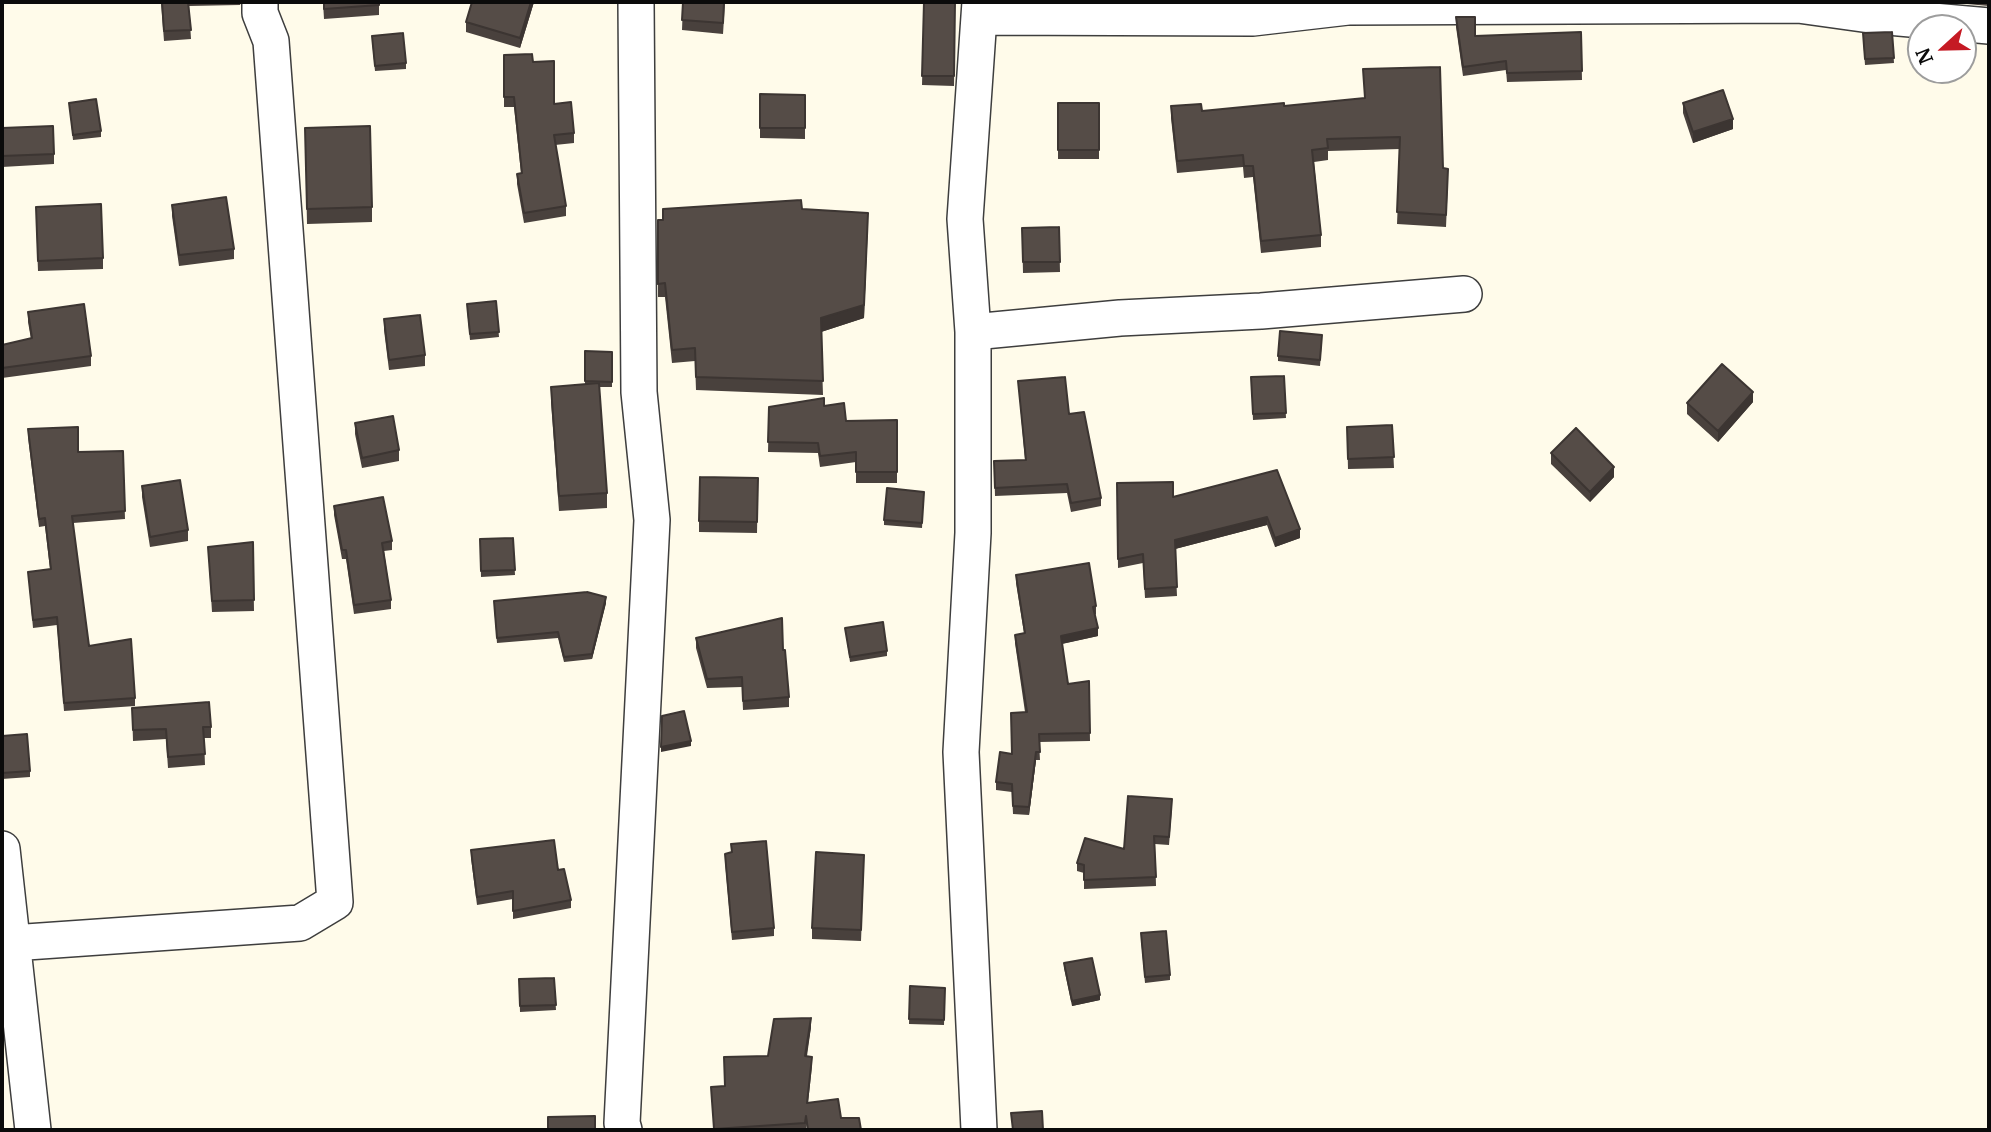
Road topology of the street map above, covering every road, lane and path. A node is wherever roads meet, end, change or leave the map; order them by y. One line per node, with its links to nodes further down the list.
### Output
1 (260, 2): 9 (street)
2 (636, 2): 11 (street)
3 (980, 9): 4 (street); 7 (street)
4 (1252, 10): 5 (street)
5 (1989, 26)
6 (1464, 295): 7 (street)
7 (973, 332): 12 (street)
8 (2, 849): 9 (street)
9 (12, 943): 10 (street)
10 (33, 1130)
11 (624, 1130)
12 (979, 1130)

